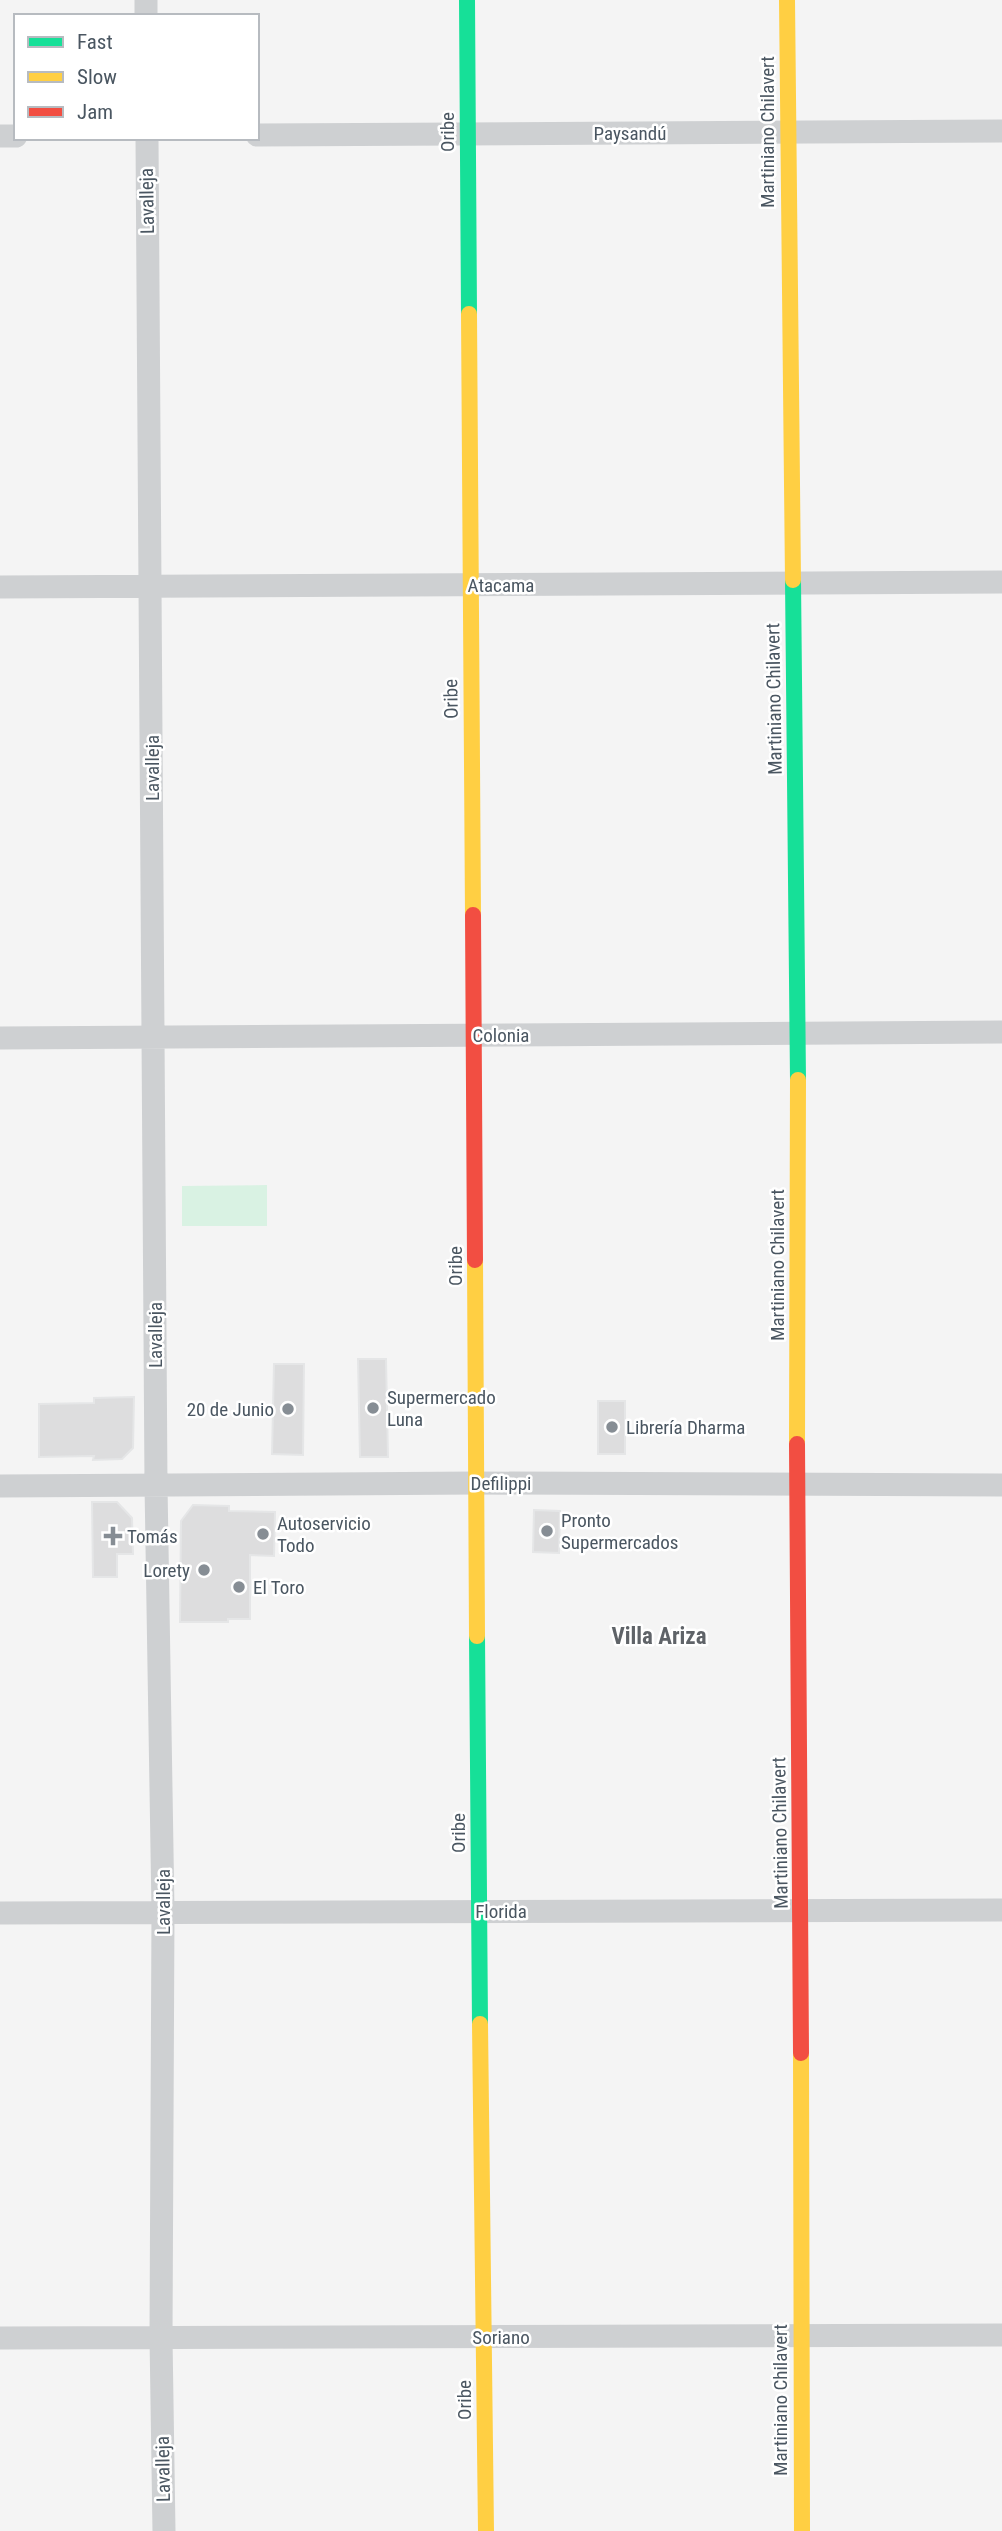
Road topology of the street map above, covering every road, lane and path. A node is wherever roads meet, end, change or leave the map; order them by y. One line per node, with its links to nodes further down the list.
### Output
1 (467, 0): 5 (street, Oribe)
2 (788, 0): 4 (street, Martiniano Chilavert)
3 (1002, 131): 4 (street, Paysandú)
4 (788, 132): 5 (street, Paysandú); 9 (street, Martiniano Chilavert)
5 (468, 134): 6 (street, Paysandú); 10 (street, Oribe)
6 (259, 135)
7 (147, 140): 11 (street, Lavalleja)
8 (1002, 582): 9 (street, Atacama)
9 (794, 583): 10 (street, Atacama); 14 (street, Martiniano Chilavert)
10 (471, 585): 11 (street, Atacama); 15 (street, Oribe)
11 (151, 586): 12 (street, Atacama); 16 (street, Lavalleja)
12 (0, 587)
13 (1002, 1032): 14 (street, Colonia)
14 (798, 1033): 15 (street, Colonia); 19 (street, Martiniano Chilavert)
15 (475, 1035): 16 (street, Colonia); 18 (street, Oribe)
16 (154, 1037): 17 (street, Colonia); 20 (street, Lavalleja)
17 (0, 1038)
18 (477, 1483): 19 (street, Defilippi); 20 (street, Defilippi); 26 (street, Oribe)
19 (797, 1483): 21 (street, Defilippi); 23 (street, Martiniano Chilavert)
20 (156, 1485): 22 (street, Defilippi); 25 (street, Lavalleja)
21 (1002, 1485)
22 (0, 1486)
23 (801, 1910): 24 (street, Florida); 26 (street, Florida); 28 (street, Martiniano Chilavert)
24 (1002, 1910)
25 (163, 1911): 26 (street, Florida); 27 (street, Florida); 30 (street, Lavalleja)
26 (480, 1911): 31 (street, Oribe)
27 (0, 1913)
28 (801, 2335): 29 (street, Soriano); 31 (street, Soriano); 35 (street, Martiniano Chilavert)
29 (1002, 2335)
30 (161, 2337): 31 (street, Soriano); 32 (street, Soriano); 33 (street, Lavalleja)
31 (485, 2337): 34 (street, Oribe)
32 (0, 2338)
33 (164, 2531)
34 (486, 2531)
35 (802, 2531)

